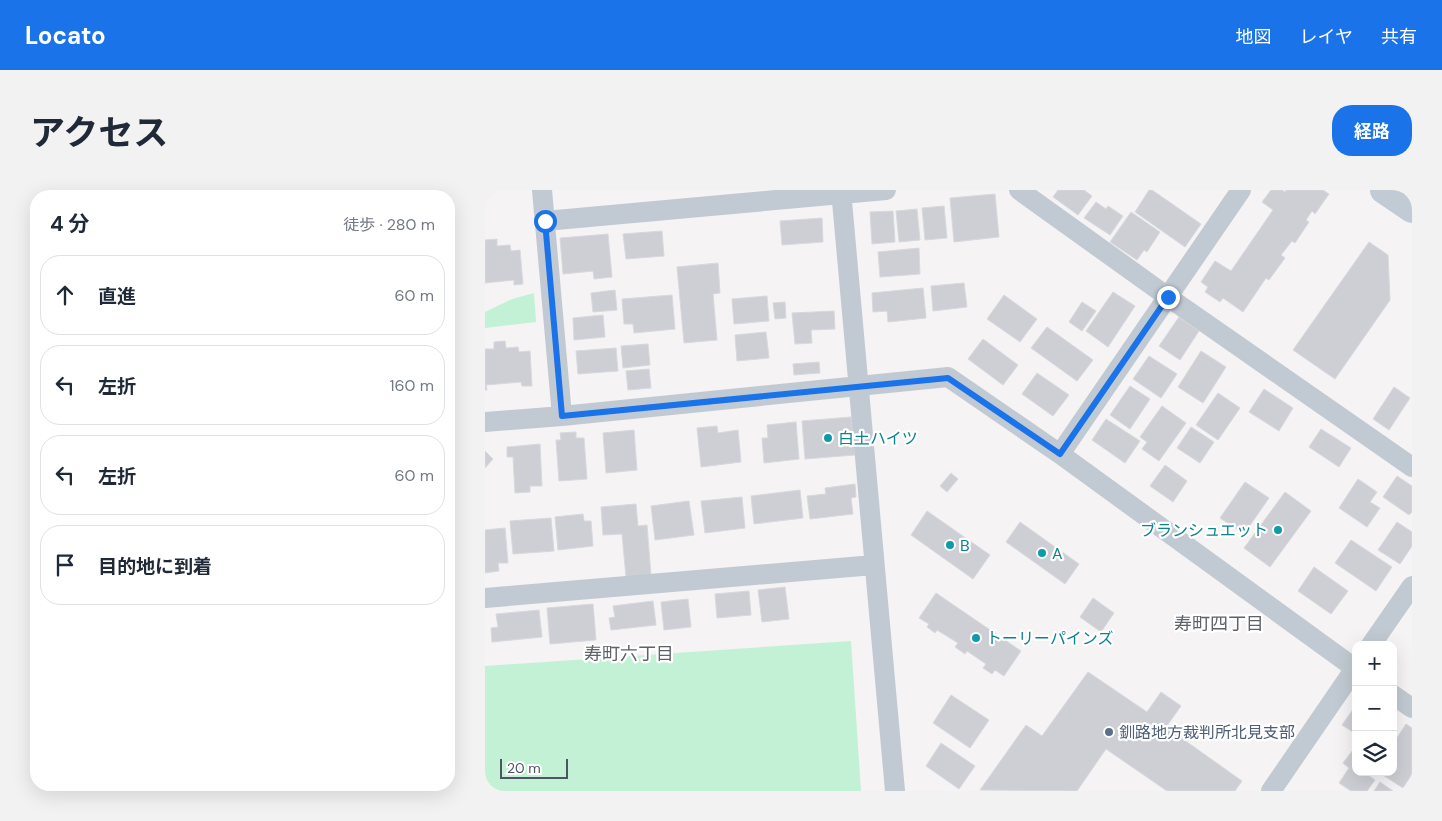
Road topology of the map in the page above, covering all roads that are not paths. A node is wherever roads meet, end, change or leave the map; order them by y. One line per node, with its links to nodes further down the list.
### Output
1 (541, 190): 8 (street)
2 (886, 190): 6 (street)
3 (1019, 190): 9 (street)
4 (1241, 190): 9 (street)
5 (1384, 190): 7 (street)
6 (841, 192): 8 (street); 10 (street)
7 (1412, 210)
8 (545, 221): 11 (street)
9 (1168, 297): 13 (street); 14 (street)
10 (860, 386): 11 (street); 13 (street); 15 (street)
11 (562, 416): 12 (street)
12 (485, 422)
13 (1060, 454): 19 (street)
14 (1412, 467)
15 (874, 565): 17 (street); 23 (street)
16 (1412, 586): 18 (street)
17 (485, 598)
18 (1374, 641)
19 (1352, 666)
20 (1352, 672): 24 (street)
21 (1397, 697): 22 (street)
22 (1412, 708)
23 (895, 791)
24 (1271, 791)

